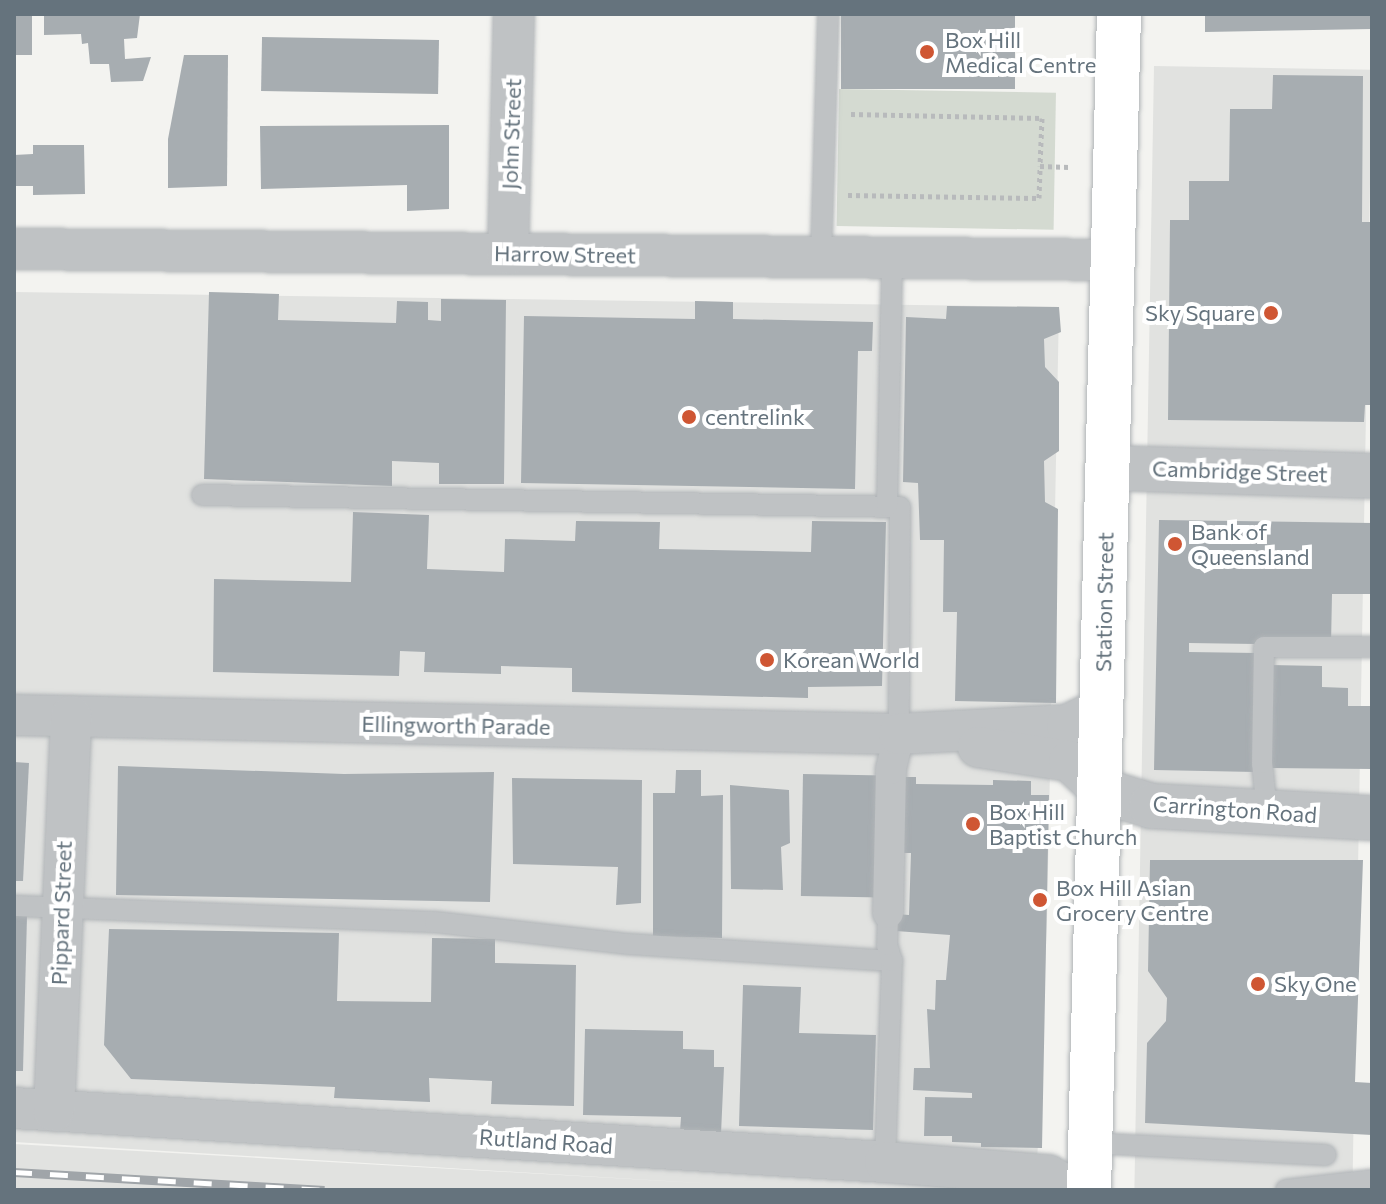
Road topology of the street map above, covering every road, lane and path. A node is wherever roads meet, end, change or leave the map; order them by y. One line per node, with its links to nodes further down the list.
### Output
1 (514, 14): 9 (street, John Street)
2 (828, 14): 4 (lane)
3 (1119, 14): 12 (main road, Station Street)
4 (826, 113): 5 (path); 7 (lane)
5 (1040, 166): 6 (path); 7 (path)
6 (1069, 167)
7 (825, 195): 10 (lane)
8 (14, 249): 9 (street, Harrow Street)
9 (508, 254): 10 (street, Harrow Street)
10 (821, 257): 11 (street, Harrow Street)
11 (892, 258): 12 (street, Harrow Street); 16 (lane)
12 (1115, 260): 13 (main road, Station Street)
13 (1108, 468): 14 (street, Cambridge Street); 18 (main road, Station Street)
14 (1372, 476)
15 (202, 495): 16 (lane)
16 (887, 506): 21 (lane)
17 (1372, 647): 23 (lane)
18 (1102, 708): 21 (street, Ellingworth Parade); 22 (main road, Station Street)
19 (14, 715): 20 (street, Ellingworth Parade)
20 (71, 716): 21 (street, Ellingworth Parade); 26 (street, Pippard Street)
21 (899, 734): 22 (street, Ellingworth Parade); 27 (street)
22 (1100, 790): 23 (street, Carrington Road); 31 (main road, Station Street)
23 (1267, 812): 24 (street, Carrington Road)
24 (1372, 818)
25 (14, 906): 26 (lane)
26 (61, 909): 28 (lane); 30 (street, Pippard Street)
27 (888, 913): 28 (lane)
28 (892, 961): 33 (lane)
29 (14, 1108): 30 (street, Rutland Road)
30 (54, 1111): 33 (street, Rutland Road)
31 (1090, 1143): 32 (lane); 36 (main road, Station Street)
32 (1326, 1155)
33 (885, 1162): 35 (street, Rutland Road)
34 (1372, 1180): 37 (lane)
35 (1073, 1190)
36 (1089, 1190)
37 (1286, 1190)

